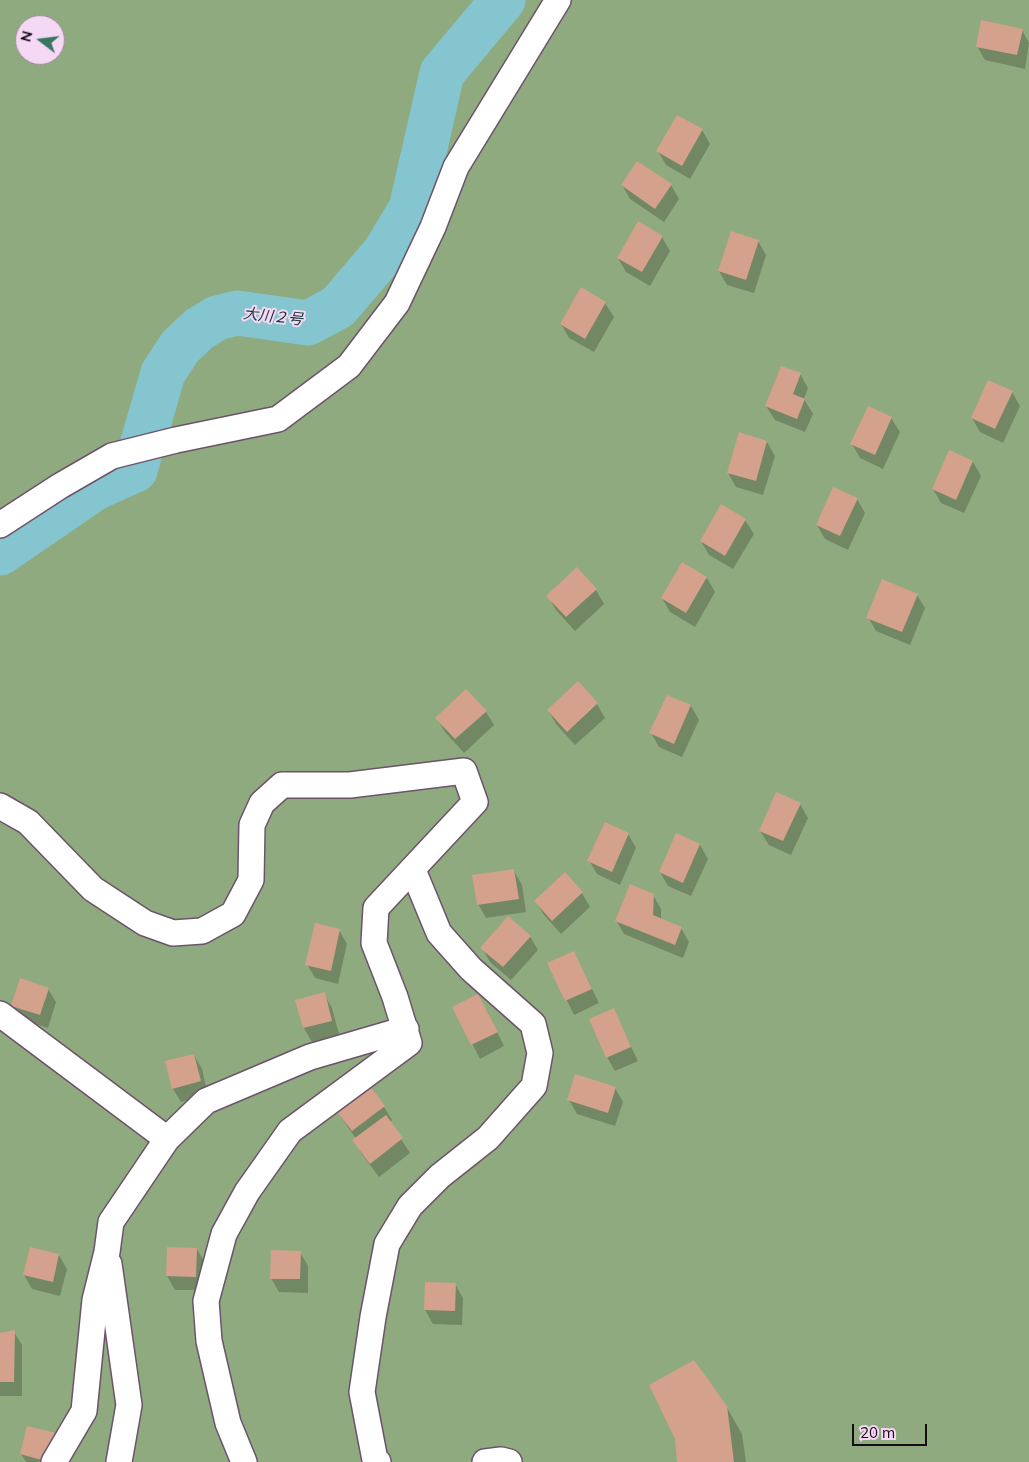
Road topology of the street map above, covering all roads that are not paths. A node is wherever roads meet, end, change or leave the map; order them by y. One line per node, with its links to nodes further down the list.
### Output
1 (558, 0): 2 (street)
2 (0, 525)
3 (0, 806): 4 (street)
4 (413, 870): 6 (street); 12 (street)
5 (0, 1014): 7 (street)
6 (406, 1029): 7 (street); 11 (street)
7 (167, 1139): 8 (street)
8 (107, 1252): 9 (street); 10 (street)
9 (54, 1462)
10 (119, 1462)
11 (244, 1462)
12 (378, 1462)
13 (485, 1462): 14 (street)
14 (509, 1462)

